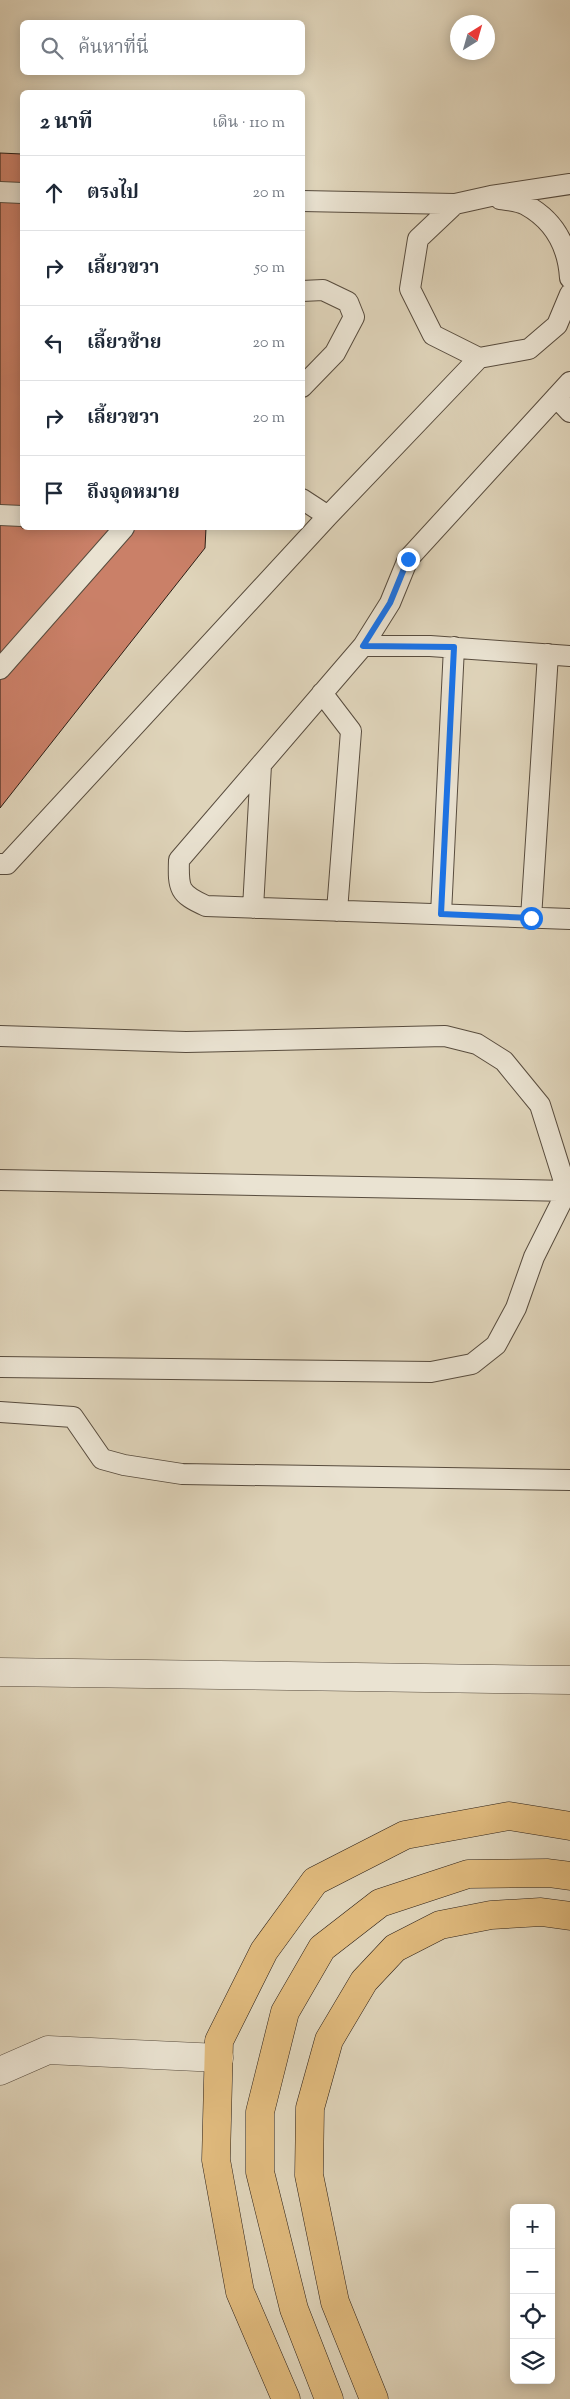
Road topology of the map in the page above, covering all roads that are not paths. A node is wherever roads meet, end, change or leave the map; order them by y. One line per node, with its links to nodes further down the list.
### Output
1 (570, 184): 4 (lane)
2 (0, 192): 3 (lane)
3 (20, 193)
4 (491, 196): 6 (lane); 7 (lane)
5 (305, 201): 6 (lane)
6 (456, 204): 11 (lane)
7 (570, 278)
8 (305, 291): 13 (lane)
9 (570, 294): 10 (lane)
10 (564, 318): 11 (lane)
11 (478, 358): 19 (lane)
12 (570, 382): 14 (lane)
13 (305, 384)
14 (556, 397): 15 (lane); 21 (lane)
15 (570, 412)
16 (305, 501): 19 (lane)
17 (0, 515): 18 (lane)
18 (20, 516)
19 (328, 516): 28 (lane)
20 (122, 530): 25 (lane)
21 (363, 646): 22 (lane); 26 (lane)
22 (454, 647): 23 (lane); 31 (lane)
23 (548, 654): 24 (lane); 32 (lane)
24 (570, 656)
25 (0, 669)
26 (322, 693): 27 (lane); 30 (lane)
27 (261, 766): 29 (lane); 29 (lane)
28 (0, 864)
29 (253, 908): 30 (lane)
30 (337, 911): 31 (lane)
31 (441, 914): 32 (lane)
32 (531, 918): 33 (lane)
33 (570, 919)
34 (0, 1036): 36 (lane)
35 (0, 1180): 36 (lane)
36 (569, 1191): 37 (lane)
37 (0, 1367)
38 (0, 1412): 39 (lane)
39 (570, 1480)
40 (0, 1672): 41 (street)
41 (570, 1680)
42 (570, 1826): 45 (highway)
43 (570, 1876): 48 (highway)
44 (570, 1916): 49 (highway)
45 (219, 2058): 46 (street); 47 (highway)
46 (0, 2071)
47 (286, 2399)
48 (329, 2399)
49 (374, 2399)

